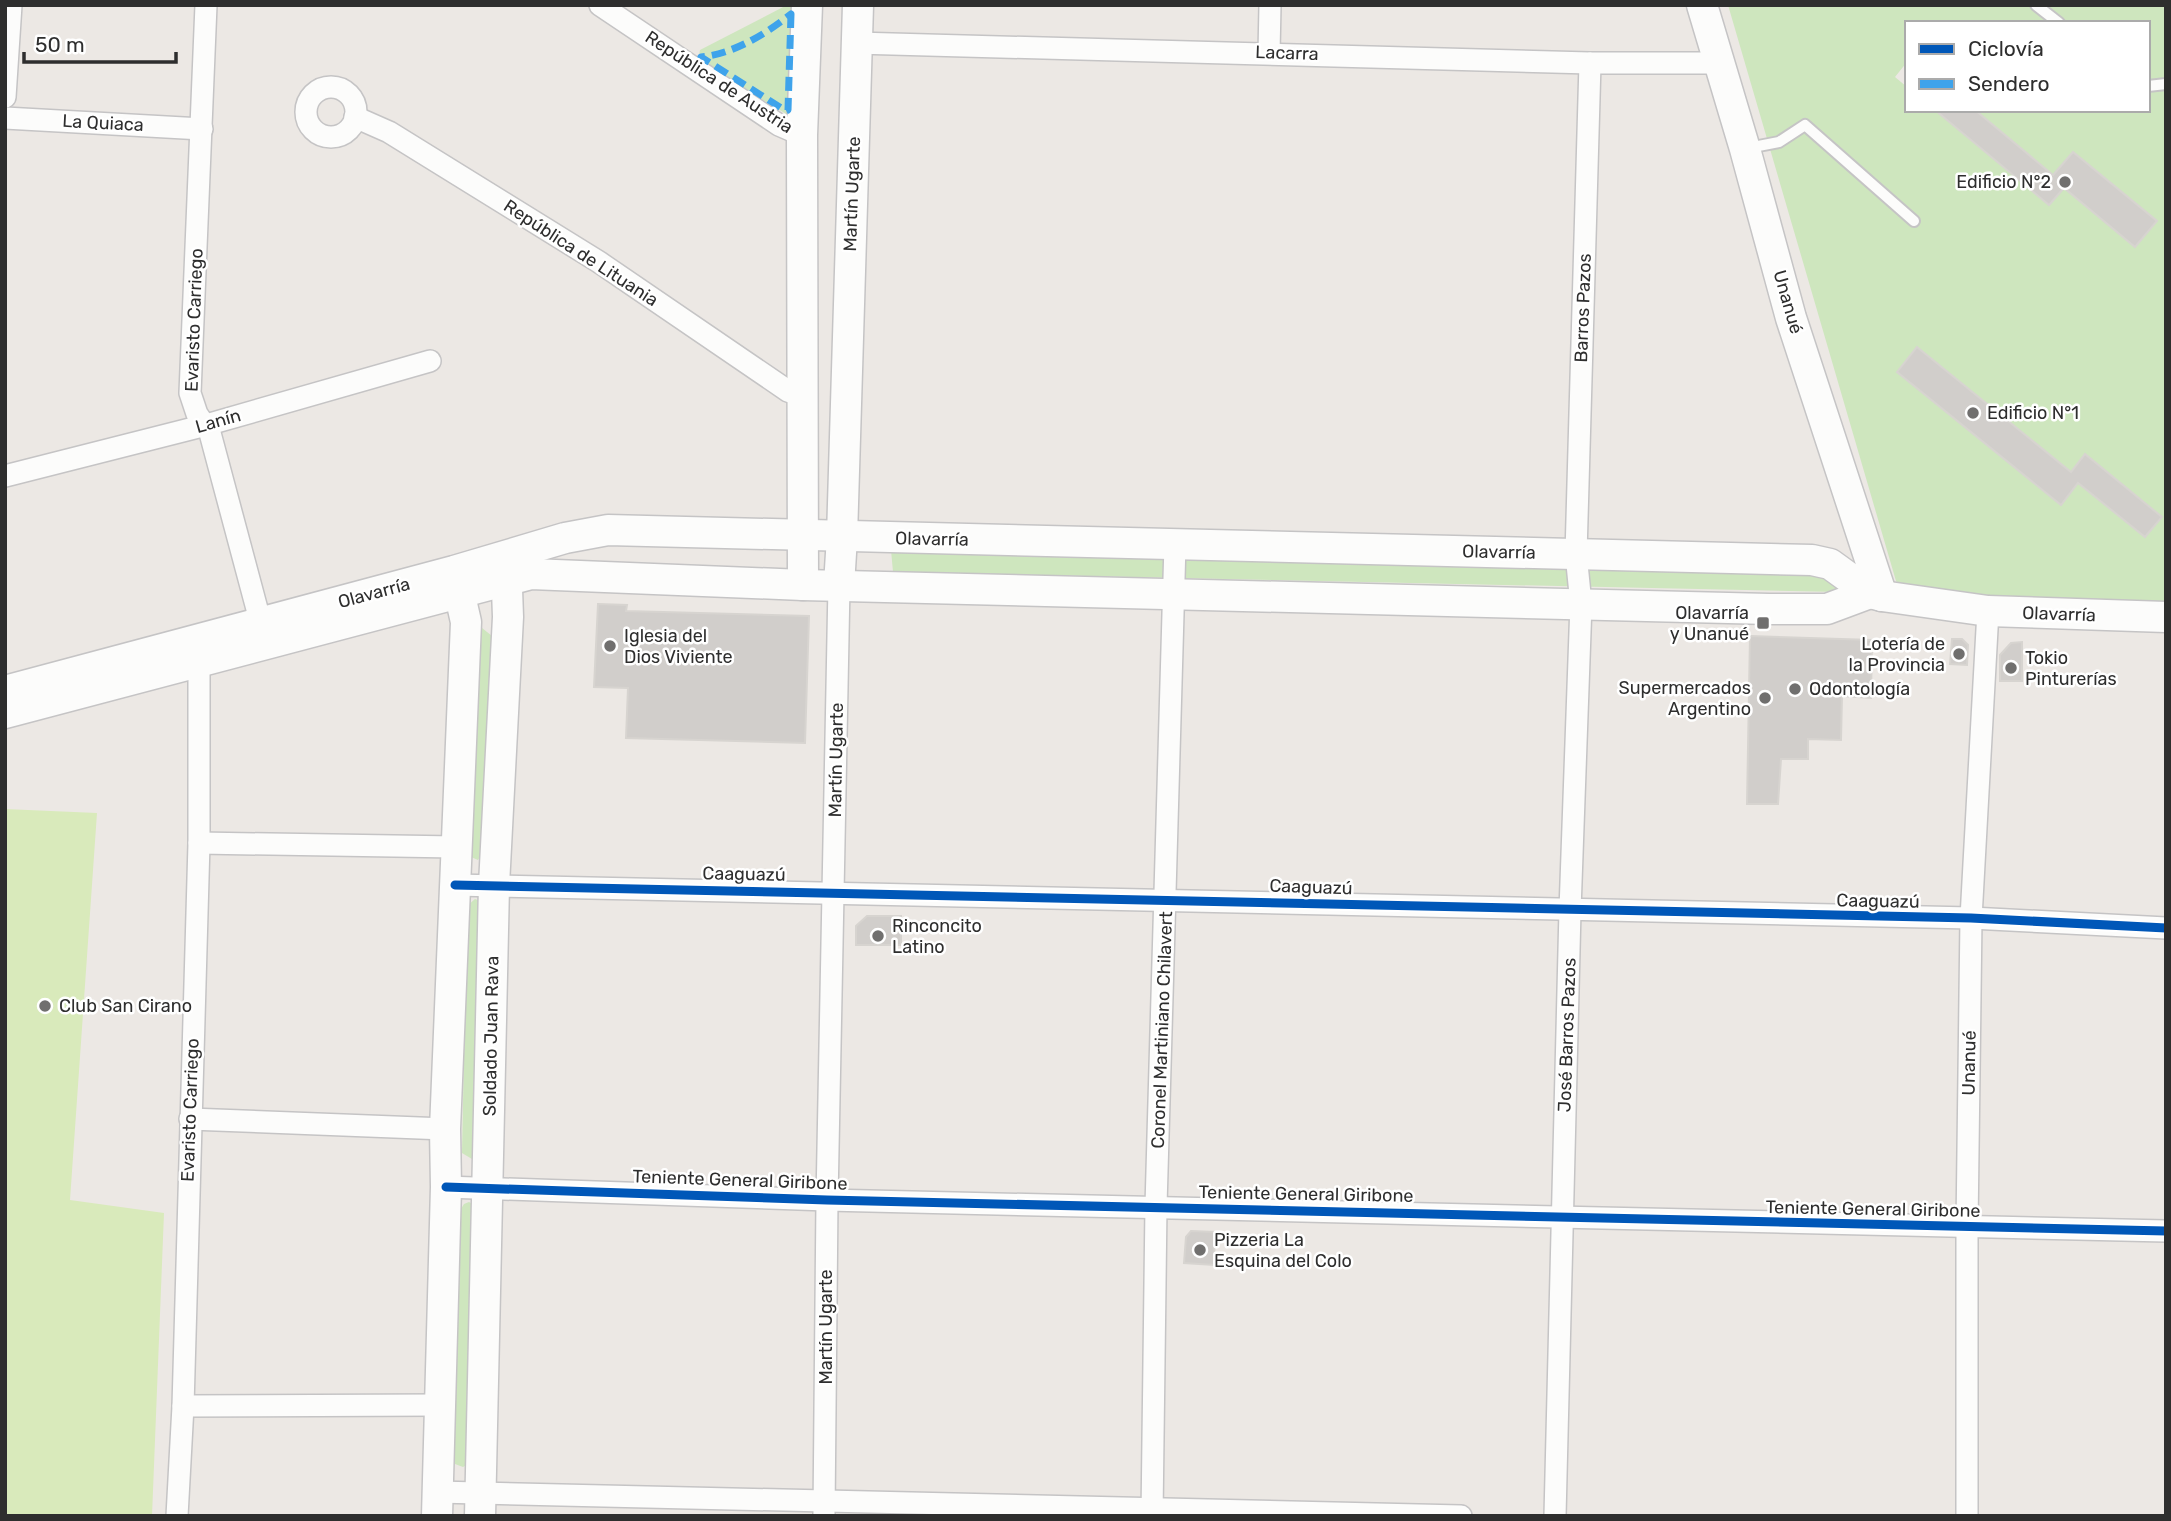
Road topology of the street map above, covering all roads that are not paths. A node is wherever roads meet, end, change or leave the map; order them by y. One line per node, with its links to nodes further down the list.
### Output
1 (11, 5): 14 (street)
2 (206, 5): 17 (street, Evaristo Carriego)
3 (600, 5): 18 (street, República de Austria)
4 (807, 5): 18 (street)
5 (858, 5): 10 (street, Martín Ugarte)
6 (1270, 5): 11 (street)
7 (1702, 5): 13 (street, Unanué)
8 (2036, 5): 9 (lane)
9 (2056, 21)
10 (856, 43): 11 (street, Lacarra); 26 (street, Martín Ugarte)
11 (1269, 53): 12 (street, Lacarra)
12 (1590, 63): 13 (street, Lacarra); 28 (street, Barros Pazos)
13 (1718, 63): 19 (street, Unanué)
14 (5, 97)
15 (355, 117): 22 (street, República de Lituania)
16 (5, 118): 17 (street, La Quiaca)
17 (202, 129): 23 (street, Evaristo Carriego)
18 (802, 135): 22 (street)
19 (1745, 149): 20 (lane); 34 (street, Unanué)
20 (1914, 221)
21 (430, 360): 23 (street, Lanín)
22 (802, 396): 25 (street)
23 (206, 425): 24 (street, Lanín); 38 (street, Evaristo Carriego)
24 (5, 476)
25 (802, 536): 26 (street, Olavarría); 29 (street, Olavarría); 31 (street)
26 (842, 537): 27 (street, Olavarría); 32 (street, Martín Ugarte)
27 (1175, 544): 28 (street, Olavarría); 33 (street, Coronel Martiniano Chilavert)
28 (1576, 554): 34 (street, Olavarría); 35 (street, José Barros Pazos)
29 (506, 567): 30 (street, Olavarría); 31 (street, Olavarría); 45 (street, Soldado Juan Rava)
30 (457, 582): 38 (street, Olavarría); 39 (street, Olavarría); 43 (street)
31 (803, 585): 32 (street, Olavarría)
32 (839, 585): 33 (street, Olavarría); 46 (street, Martín Ugarte)
33 (1173, 593): 35 (street, Olavarría); 47 (street, Coronel Martiniano Chilavert)
34 (1876, 595): 35 (street, Olavarría); 36 (street, Olavarría)
35 (1581, 604): 48 (street, José Barros Pazos)
36 (1988, 611): 37 (street, Olavarría); 49 (street, Unanué)
37 (2166, 617)
38 (261, 624): 40 (street, Olavarría)
39 (199, 662): 41 (street, Olavarría); 42 (street, Evaristo Carriego)
40 (5, 691)
41 (5, 713)
42 (199, 843): 43 (street); 51 (street, Evaristo Carriego)
43 (456, 847): 44 (street)
44 (456, 885): 45 (street, Caaguazú); 52 (street)
45 (494, 885): 46 (street, Caaguazú); 54 (street, Soldado Juan Rava)
46 (833, 892): 47 (street, Caaguazú); 55 (street, Martín Ugarte)
47 (1166, 899): 48 (street, Caaguazú); 56 (street, Coronel Martiniano Chilavert)
48 (1570, 910): 49 (street, Caaguazú); 57 (street, José Barros Pazos)
49 (1971, 918): 50 (street, Caaguazú); 58 (street, Unanué)
50 (2166, 928)
51 (190, 1119): 52 (street); 61 (street, Evaristo Carriego)
52 (445, 1129): 53 (street)
53 (446, 1186): 54 (street, Teniente General Giribone); 60 (street)
54 (487, 1189): 55 (street, Teniente General Giribone); 63 (street, Soldado Juan Rava)
55 (827, 1200): 56 (street, Teniente General Giribone); 64 (street, Martín Ugarte)
56 (1156, 1206): 57 (street, Teniente General Giribone); 65 (street, Coronel Martiniano Chilavert)
57 (1561, 1216): 58 (street, Teniente General Giribone); 68 (street, José Barros Pazos)
58 (1967, 1227): 59 (street, Teniente General Giribone); 69 (street, Unanué)
59 (2166, 1231)
60 (440, 1405): 61 (street); 62 (street)
61 (183, 1406): 66 (street, Evaristo Carriego)
62 (437, 1504): 63 (street)
63 (481, 1504): 64 (street)
64 (824, 1509): 65 (street)
65 (1152, 1511): 67 (street)
66 (177, 1516)
67 (1461, 1516)
68 (1555, 1516)
69 (1967, 1516)

